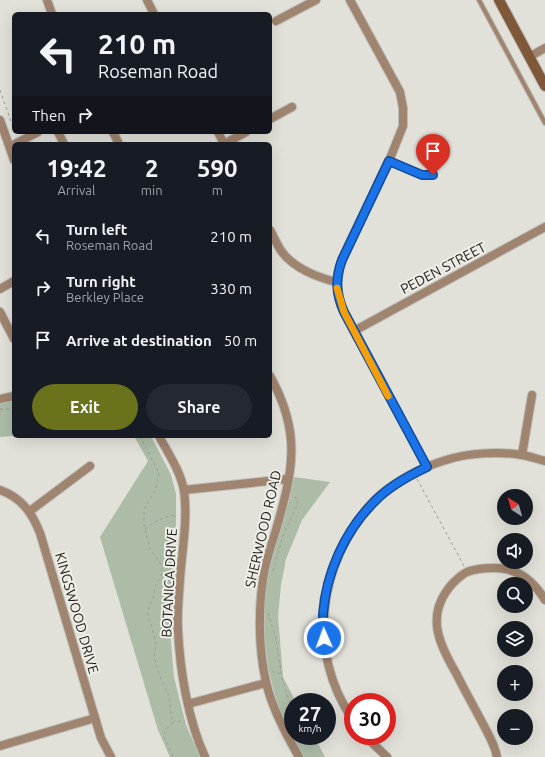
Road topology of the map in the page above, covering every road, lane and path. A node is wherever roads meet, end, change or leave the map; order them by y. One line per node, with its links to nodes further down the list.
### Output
1 (47, 0): 8 (street)
2 (147, 0): 9 (street)
3 (316, 0): 10 (street)
4 (350, 0): 26 (street)
5 (479, 0): 19 (lane)
6 (499, 0): 12 (main road)
7 (506, 0): 12 (main road)
8 (51, 12)
9 (153, 12)
10 (276, 21)
11 (545, 48): 12 (street)
12 (532, 55): 13 (main road); 14 (main road)
13 (545, 73)
14 (545, 86)
15 (0, 90): 20 (path)
16 (292, 107): 17 (street)
17 (272, 118)
18 (0, 120): 25 (street)
19 (545, 123)
20 (12, 124)
21 (34, 134): 23 (street)
22 (242, 134): 24 (street)
23 (18, 142)
24 (228, 142)
25 (12, 145)
26 (389, 161): 27 (street); 31 (street)
27 (433, 175)
28 (545, 227): 34 (street, PEDEN STREET)
29 (272, 233): 31 (street)
30 (12, 282): 32 (street)
31 (337, 282): 34 (street)
32 (0, 289)
33 (0, 312): 35 (street)
34 (354, 331): 47 (street)
35 (12, 334)
36 (272, 380): 49 (street, SHERWOOD ROAD)
37 (532, 395): 44 (street)
38 (12, 396): 39 (street)
39 (0, 399)
40 (0, 409): 41 (path)
41 (12, 409)
42 (141, 438): 55 (path)
43 (160, 438): 51 (street, BOTANICA DRIVE)
44 (522, 455): 45 (street); 47 (street)
45 (545, 461)
46 (90, 466): 53 (street)
47 (427, 467): 48 (street)
48 (414, 473): 56 (path); 63 (street)
49 (288, 479): 51 (street); 52 (street, SHERWOOD ROAD)
50 (0, 490): 53 (street, KINGSWOOD DRIVE)
51 (184, 490): 54 (street, BOTANICA DRIVE)
52 (286, 494): 57 (path); 60 (street, SHERWOOD ROAD)
53 (30, 511): 64 (street, KINGSWOOD DRIVE)
54 (185, 515): 55 (path); 62 (street, BOTANICA DRIVE)
55 (145, 530): 68 (path)
56 (467, 572): 58 (street); 72 (street)
57 (272, 574)
58 (545, 600)
59 (268, 609): 61 (path)
60 (266, 683): 62 (street); 70 (street, SHERWOOD ROAD)
61 (287, 693)
62 (188, 704): 69 (street, BOTANICA DRIVE)
63 (344, 705)
64 (94, 718): 66 (street); 67 (street, KINGSWOOD DRIVE)
65 (374, 745): 71 (street)
66 (0, 746)
67 (112, 757)
68 (173, 757)
69 (206, 757)
70 (299, 757)
71 (387, 757)
72 (497, 757)

